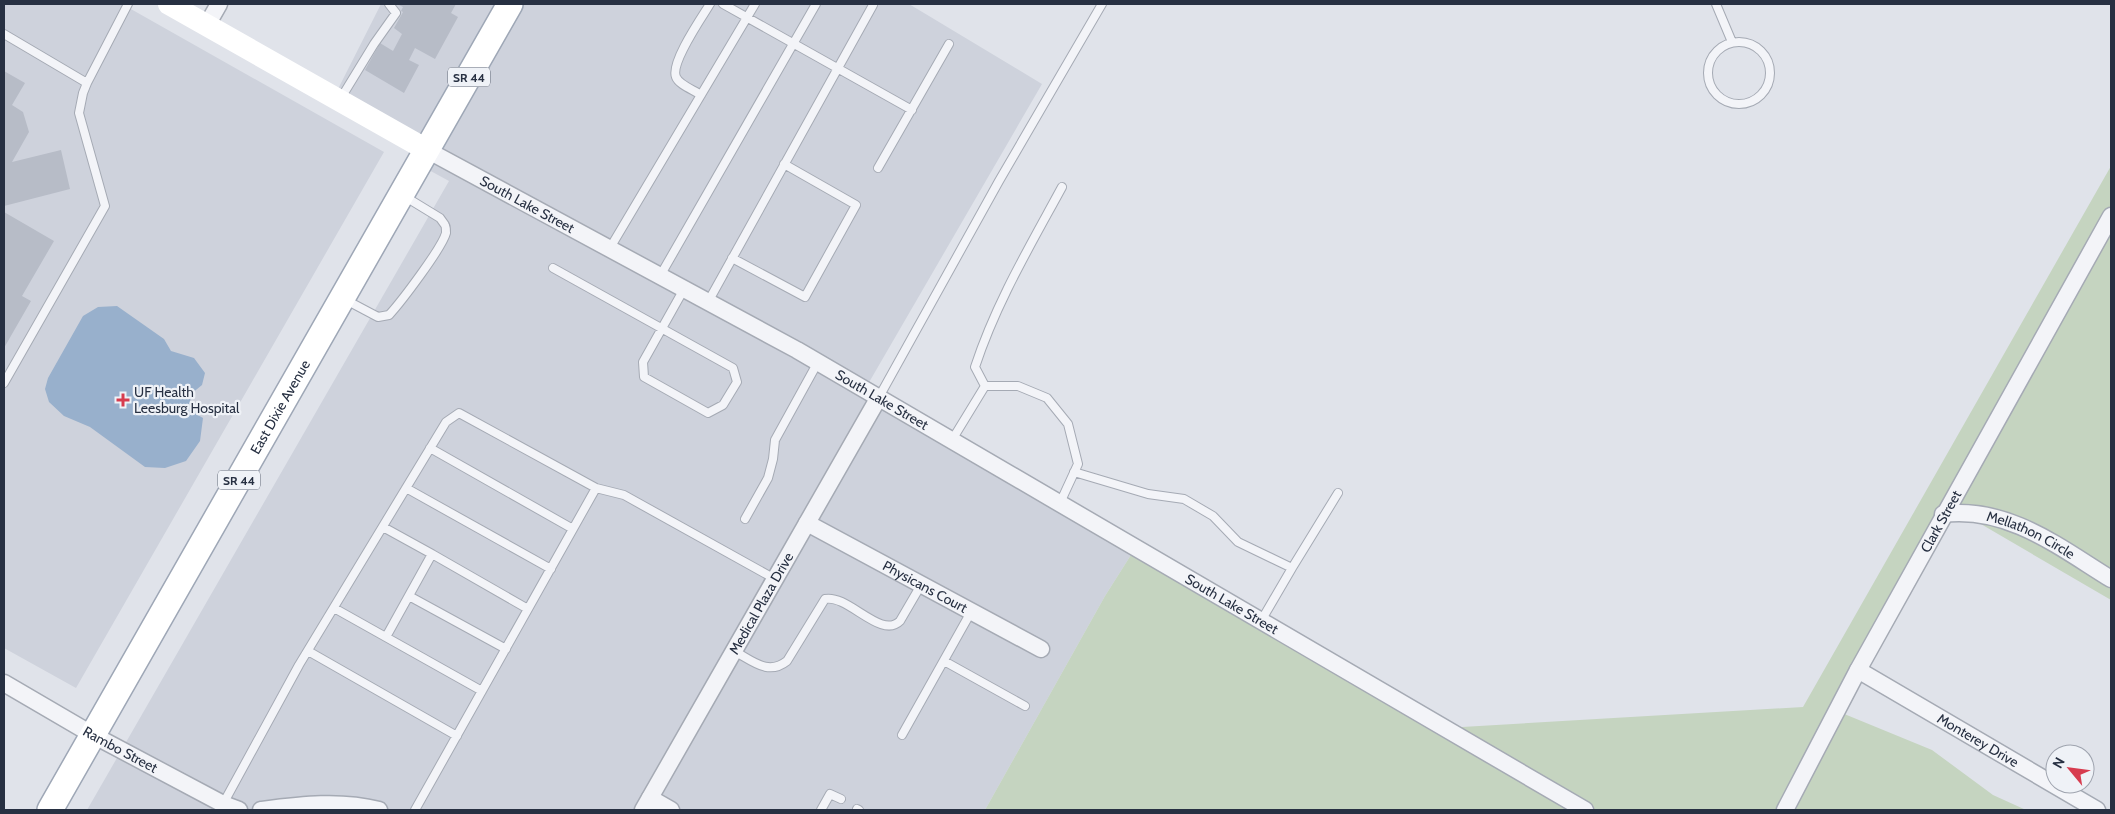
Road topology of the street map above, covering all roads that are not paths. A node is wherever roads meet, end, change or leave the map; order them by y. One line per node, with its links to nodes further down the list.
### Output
1 (128, 4): 20 (lane)
2 (169, 4): 14 (street, South Lake Street)
3 (219, 4): 14 (street)
4 (388, 4): 22 (lane)
5 (510, 4): 24 (main road, East Dixie Avenue / SR 44)
6 (710, 4): 21 (lane)
7 (723, 4): 13 (lane)
8 (754, 4): 13 (lane)
9 (816, 4): 17 (lane)
10 (1102, 4): 41 (lane)
11 (1716, 4): 16 (lane)
12 (873, 5): 19 (lane)
13 (747, 17): 17 (lane); 21 (lane)
14 (207, 25): 22 (street, South Lake Street)
15 (4, 34): 20 (lane)
16 (1732, 42): 16 (lane)
17 (793, 43): 19 (lane); 33 (lane)
18 (950, 44): 23 (lane)
19 (837, 69): 23 (lane); 25 (lane)
20 (87, 83): 39 (lane)
21 (701, 95): 30 (lane)
22 (340, 100): 24 (street, South Lake Street)
23 (912, 110): 26 (lane)
24 (427, 150): 28 (main road, East Dixie Avenue / SR 44); 30 (street, South Lake Street)
25 (784, 164): 31 (lane); 31 (lane)
26 (878, 168)
27 (1062, 187): 40 (lane)
28 (402, 194): 35 (main road, East Dixie Avenue / SR 44); 35 (lane)
29 (2111, 216): 49 (street, Clark Street)
30 (610, 248): 33 (street, South Lake Street)
31 (732, 258): 36 (lane)
32 (553, 268): 37 (lane)
33 (660, 276): 34 (street, South Lake Street)
34 (684, 289): 36 (street, South Lake Street); 37 (lane)
35 (343, 298): 75 (main road, East Dixie Avenue / SR 44)
36 (708, 302): 38 (street, South Lake Street)
37 (662, 327): 37 (lane)
38 (818, 362): 41 (street, South Lake Street); 50 (lane)
39 (4, 383)
40 (984, 386): 42 (lane); 44 (lane)
41 (879, 397): 42 (street, South Lake Street); 51 (street, Medical Plaza Drive)
42 (952, 440): 48 (street, South Lake Street)
43 (430, 448): 45 (lane); 46 (lane); 53 (lane)
44 (1074, 472): 48 (lane); 55 (lane)
45 (406, 488): 52 (lane); 56 (lane)
46 (596, 488): 53 (lane); 57 (lane)
47 (1338, 493): 55 (lane)
48 (1060, 503): 64 (street, South Lake Street)
49 (1943, 514): 58 (street, Mellathon Circle); 71 (street, Clark Street)
50 (745, 519)
51 (807, 523): 57 (street, Medical Plaza Drive); 59 (street, Physicans Court)
52 (382, 527): 54 (lane); 61 (lane)
53 (573, 529): 56 (lane)
54 (432, 554): 60 (lane); 62 (lane)
55 (1292, 568): 64 (lane)
56 (551, 569): 62 (lane)
57 (775, 579): 69 (street, Medical Plaza Drive)
58 (2111, 579)
59 (921, 585): 63 (street, Physicans Court); 69 (lane)
60 (409, 596): 65 (lane); 66 (lane)
61 (334, 608): 65 (lane); 68 (lane)
62 (528, 609): 66 (lane)
63 (971, 612): 67 (street, Physicans Court); 70 (lane)
64 (1261, 621): 88 (street, South Lake Street)
65 (386, 637): 73 (lane)
66 (506, 649): 73 (lane)
67 (1041, 650)
68 (308, 651): 77 (lane); 79 (lane)
69 (734, 651): 80 (street, Medical Plaza Drive)
70 (944, 661): 74 (lane); 76 (lane)
71 (1858, 670): 89 (street, Clark Street); 90 (street, Monterey Drive)
72 (4, 683): 75 (street, Rambo Street)
73 (482, 691): 77 (lane)
74 (1024, 706)
75 (93, 735): 79 (street, Rambo Street); 81 (main road, East Dixie Avenue / SR 44)
76 (902, 735)
77 (457, 736): 85 (lane)
78 (841, 799): 87 (lane)
79 (223, 804): 82 (street, Rambo Street)
80 (647, 804): 86 (street)
81 (50, 810)
82 (239, 810)
83 (261, 810): 84 (street)
84 (379, 810)
85 (415, 810)
86 (670, 810)
87 (822, 810)
88 (1585, 810)
89 (1786, 810)
90 (2097, 810)

